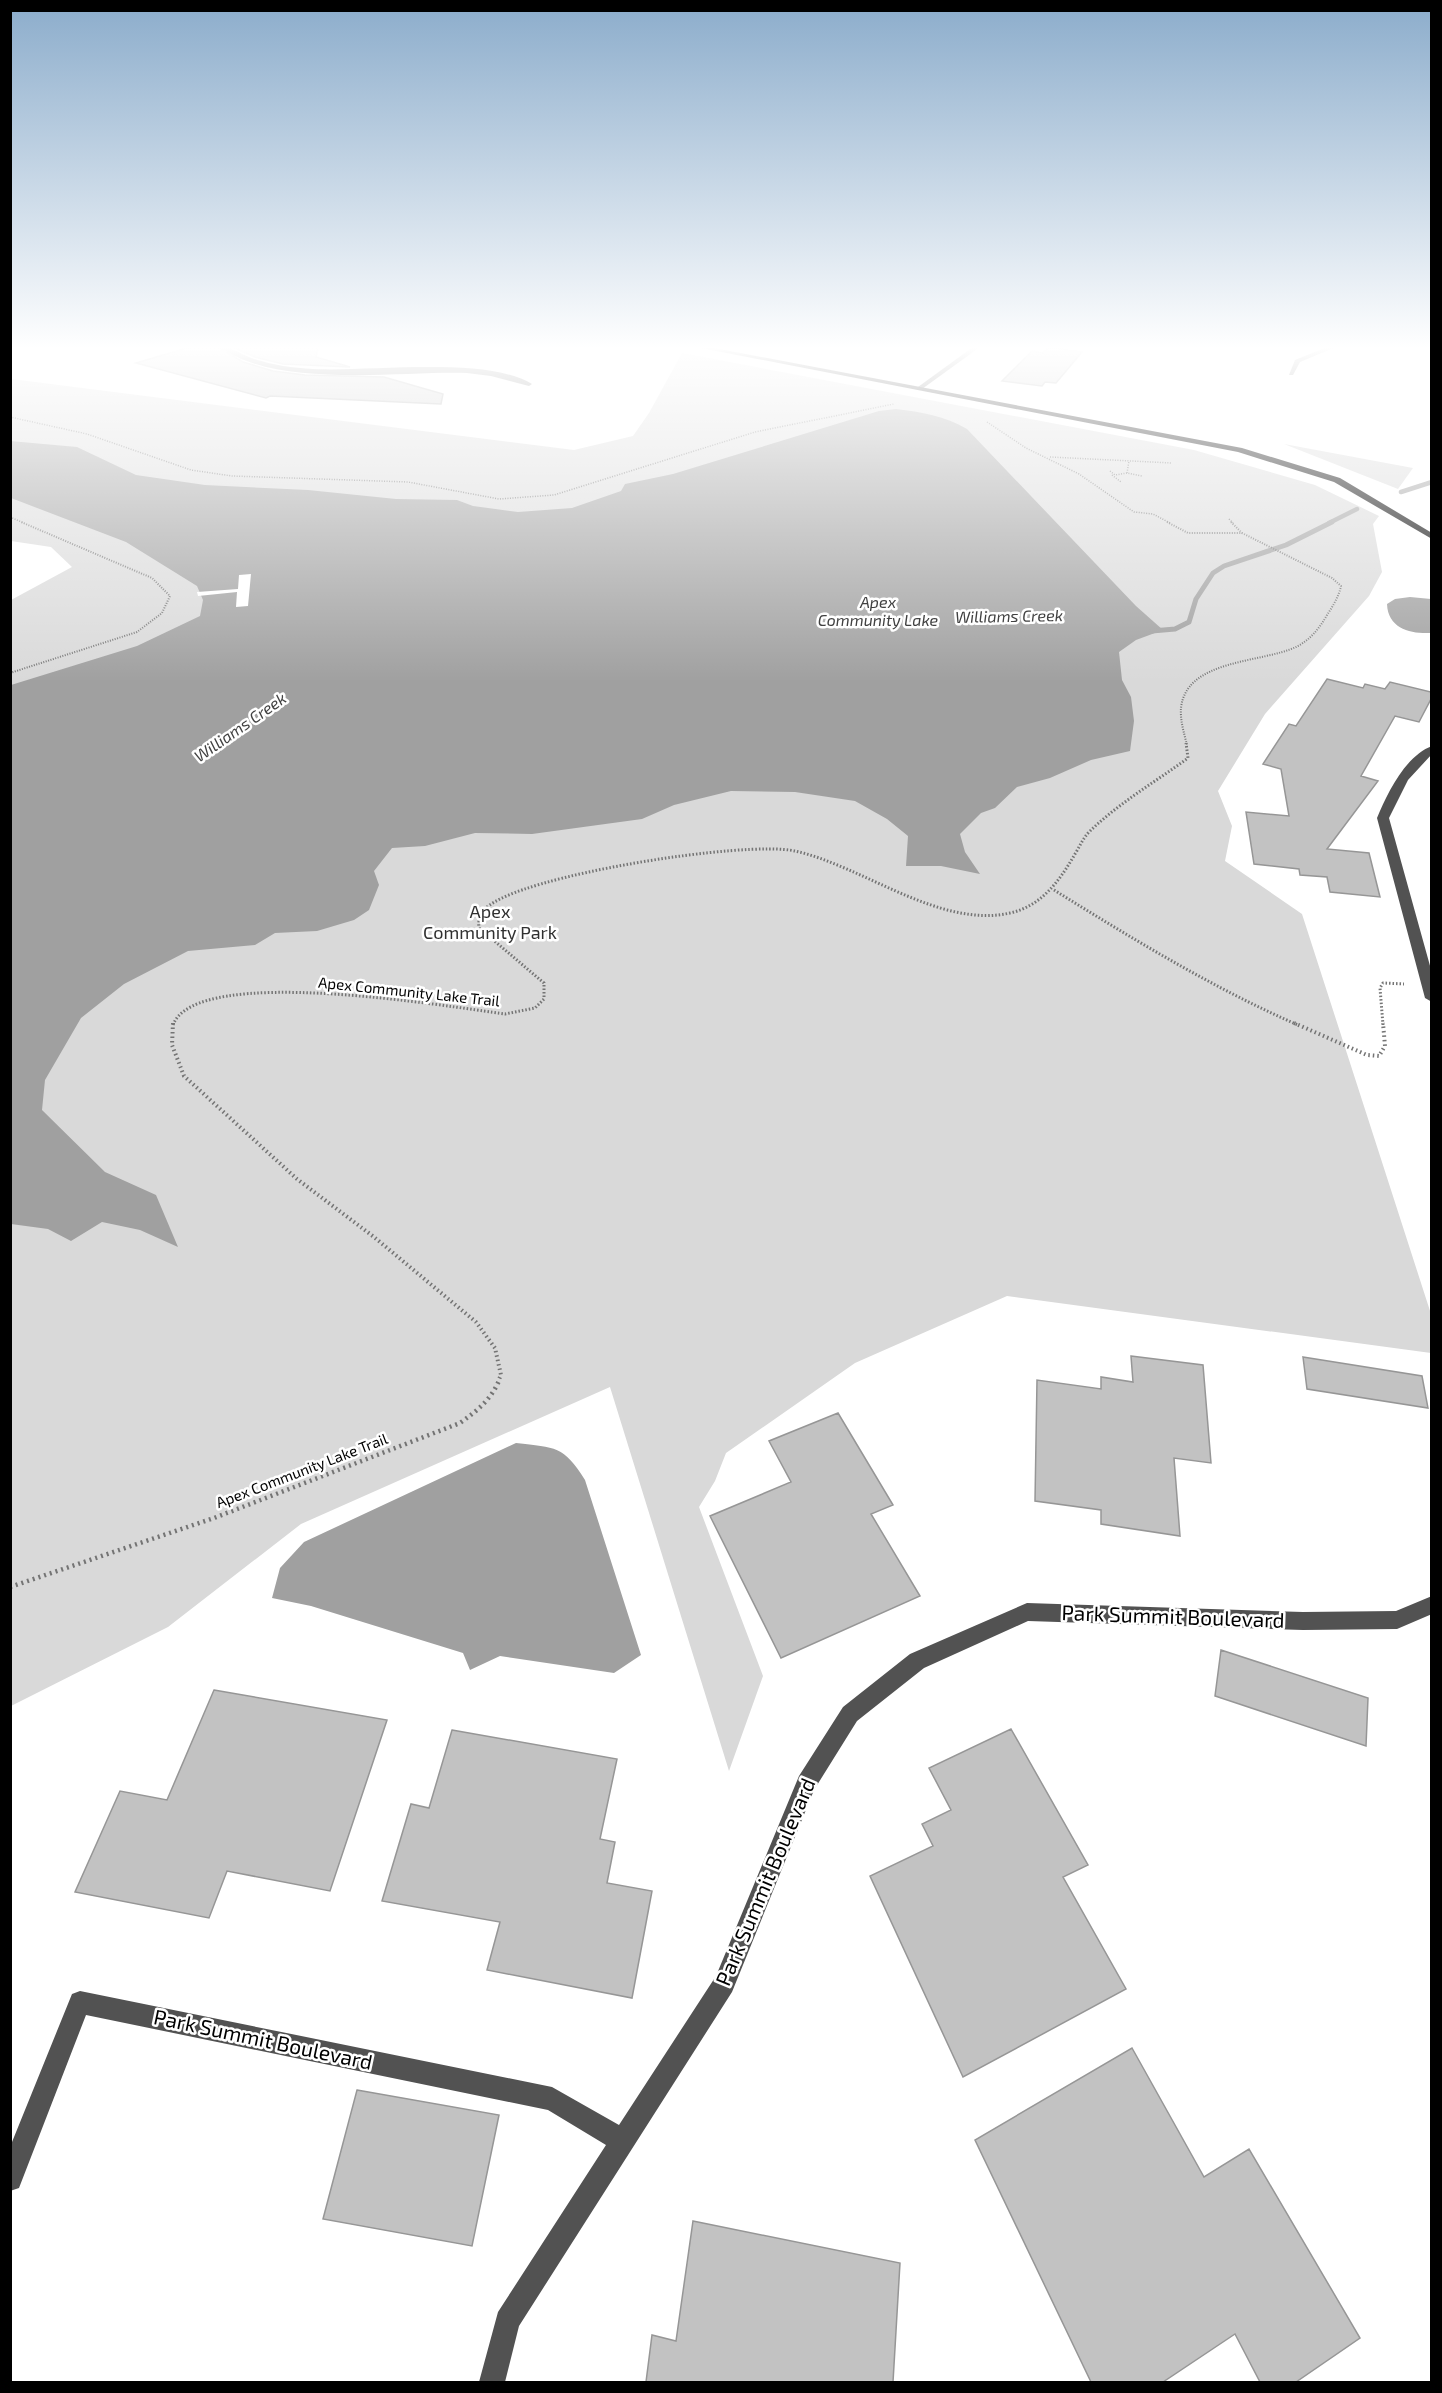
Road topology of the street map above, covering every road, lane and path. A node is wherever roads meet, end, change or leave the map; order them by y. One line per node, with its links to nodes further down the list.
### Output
1 (158, 459): 2 (path)
2 (670, 459)
3 (1052, 459): 16 (path, Apex Community Lake Trail)
4 (1094, 459): 6 (path)
5 (1270, 459): 17 (main road)
6 (1129, 460): 7 (path); 10 (path)
7 (1172, 463)
8 (1120, 470): 10 (path)
9 (1110, 471): 11 (path)
10 (1126, 473): 11 (path); 12 (path)
11 (1116, 475): 13 (path)
12 (1142, 476)
13 (1121, 482)
14 (10, 517): 18 (path)
15 (1229, 519): 16 (path)
16 (1242, 533): 20 (path, Apex Community Lake Trail)
17 (1431, 537)
18 (10, 673)
19 (1431, 749): 21 (street)
20 (1054, 890): 21 (path); 23 (path, Apex Community Lake Trail)
21 (1426, 985): 22 (street)
22 (1431, 998)
23 (10, 1587)
24 (1431, 1605): 25 (street, Park Summit Boulevard)
25 (622, 2140): 26 (street, Park Summit Boulevard); 27 (street, Park Summit Boulevard)
26 (10, 2179)
27 (492, 2382)

